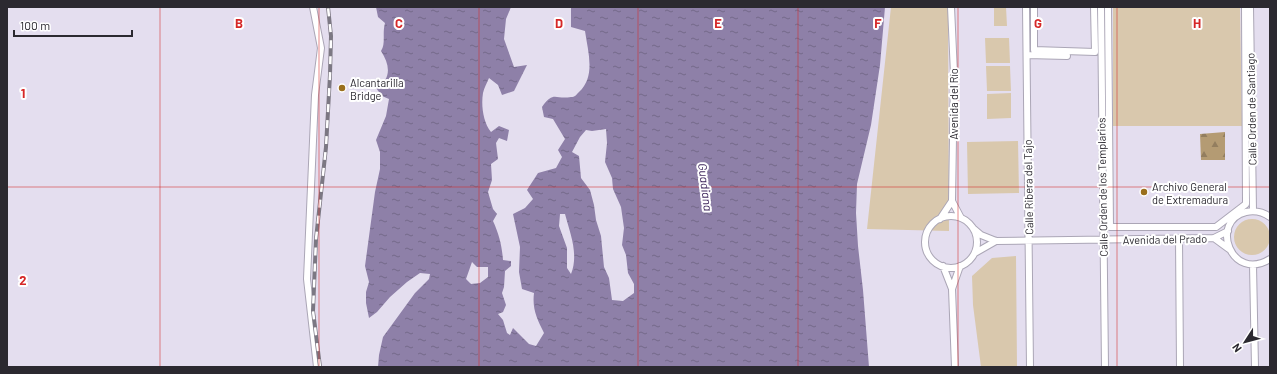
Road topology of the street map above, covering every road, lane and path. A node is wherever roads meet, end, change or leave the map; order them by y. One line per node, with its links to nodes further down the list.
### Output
1 (313, 7): 31 (street)
2 (951, 7): 12 (street, Avenida del Río)
3 (1026, 7): 10 (street, Calle Ribera del Tajo)
4 (1034, 7): 5 (street)
5 (1094, 7)
6 (1101, 7): 11 (street, Calle Orden de los Templarios)
7 (1108, 7): 8 (street)
8 (1245, 7)
9 (1250, 7): 13 (street, Calle Orden de Santiago)
10 (1027, 55): 11 (street); 22 (street, Calle Ribera del Tajo)
11 (1101, 56): 21 (street, Calle Orden de los Templarios)
12 (952, 201): 15 (street, Avenida del Río); 16 (street)
13 (1253, 211): 14 (street); 18 (street)
14 (1270, 217)
15 (961, 218): 16 (street); 17 (street)
16 (940, 219): 28 (street)
17 (974, 229): 23 (street, Avenida del Prado); 25 (street)
18 (1228, 231): 20 (street, Avenida del Prado); 24 (street)
19 (1179, 238): 20 (street, Avenida del Prado); 21 (street, Avenida del Prado); 35 (street)
20 (1214, 238): 24 (street, Avenida del Prado)
21 (1103, 239): 22 (street, Avenida del Prado); 34 (street, Calle Orden de los Templarios)
22 (1029, 240): 23 (street, Avenida del Prado); 33 (street, Calle Ribera del Tajo)
23 (996, 241): 25 (street, Avenida del Prado)
24 (1229, 249): 27 (street, Avenida del Prado)
25 (975, 253): 29 (street)
26 (1270, 259): 27 (street)
27 (1254, 265): 36 (street)
28 (944, 266): 29 (street); 30 (street)
29 (960, 266): 30 (street)
30 (952, 289): 32 (street)
31 (317, 367)
32 (955, 367)
33 (1030, 367)
34 (1105, 367)
35 (1180, 367)
36 (1255, 367)

